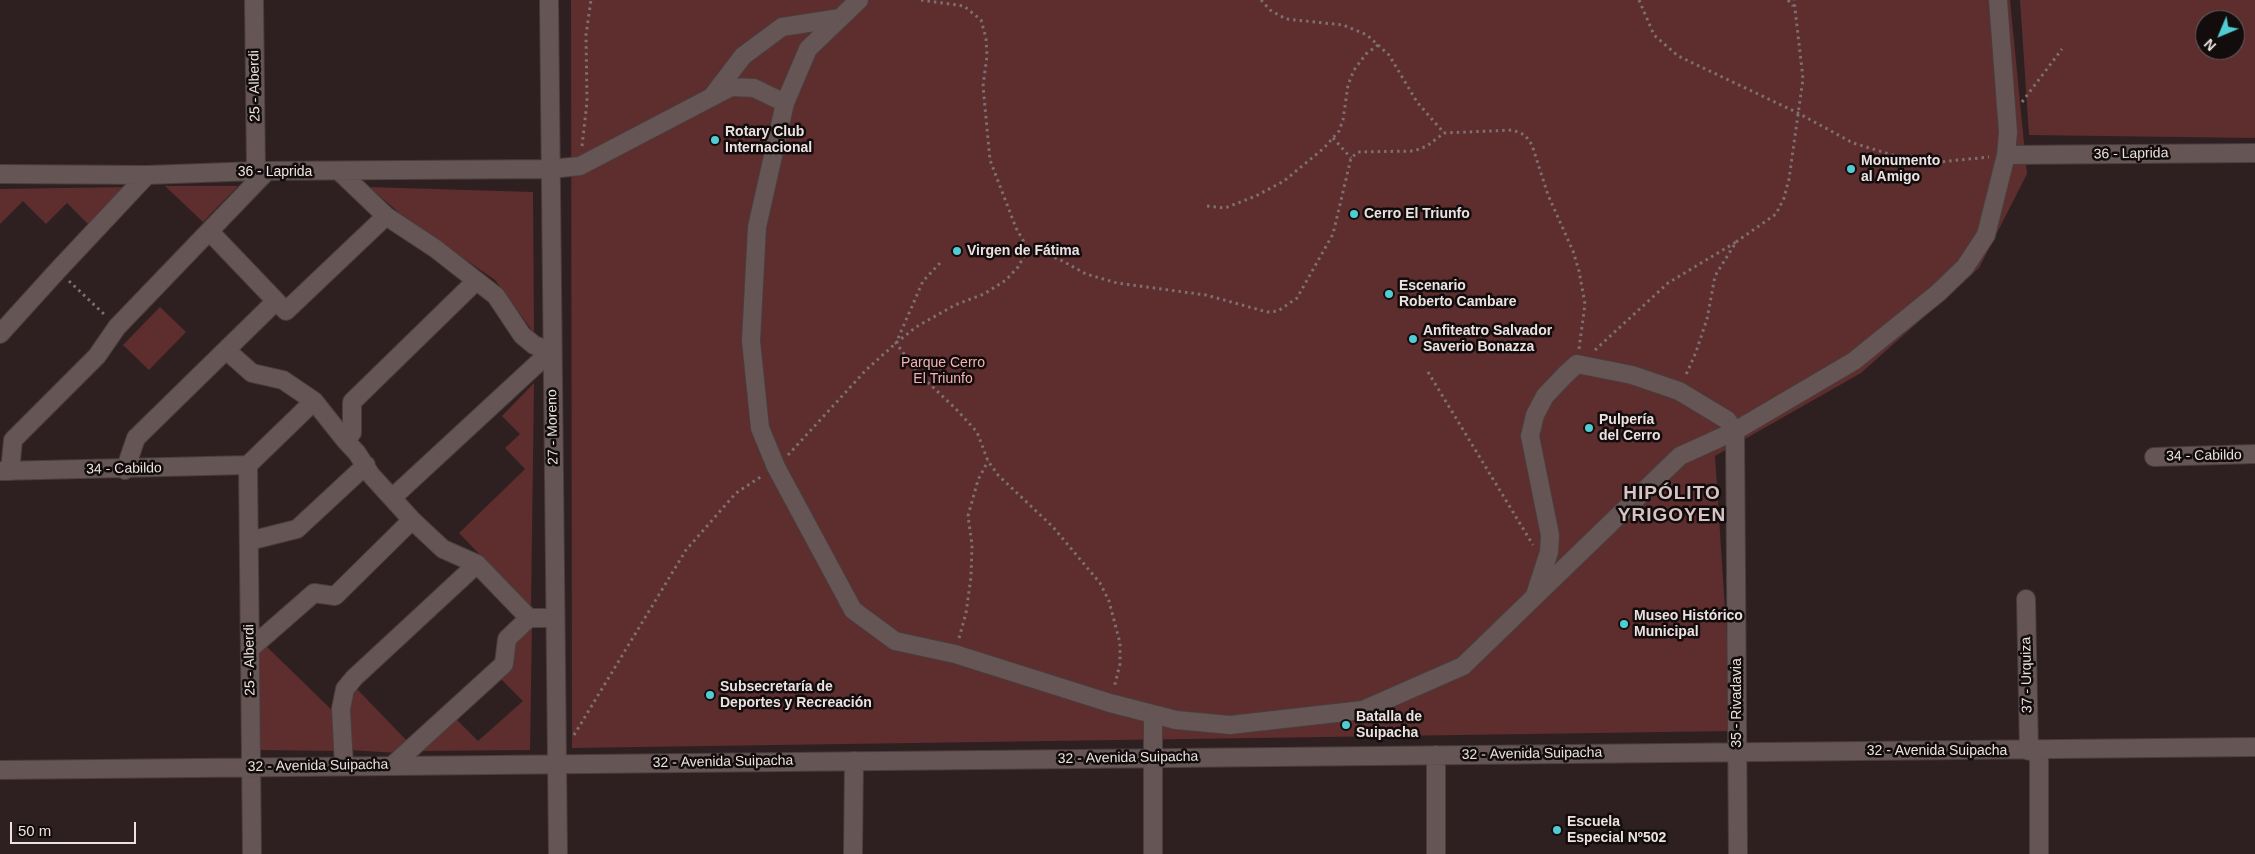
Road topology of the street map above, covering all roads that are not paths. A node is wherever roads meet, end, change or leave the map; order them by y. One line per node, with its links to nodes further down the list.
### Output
1 (254, 0): 11 (street, 25 - Alberdi)
2 (549, 0): 10 (street, 27 - Moreno)
3 (859, 0): 5 (street)
4 (1998, 0): 9 (street)
5 (840, 18): 6 (street); 7 (street)
6 (710, 98): 7 (street); 10 (street, 36 - Laprida)
7 (784, 103): 40 (street)
8 (2255, 153): 9 (street, 36 - Laprida)
9 (2006, 155): 23 (street)
10 (551, 169): 12 (street, 36 - Laprida); 21 (street, 27 - Moreno)
11 (261, 172): 12 (street, 36 - Laprida); 14 (street, 36 - Laprida); 16 (street)
12 (340, 172): 15 (street)
13 (0, 174): 14 (street, 36 - Laprida)
14 (147, 175): 19 (street)
15 (386, 216): 17 (street); 18 (street)
16 (210, 232): 18 (street); 30 (street)
17 (476, 281): 21 (street); 24 (street)
18 (276, 301): 20 (street)
19 (0, 334)
20 (226, 350): 22 (street); 29 (street)
21 (552, 351): 31 (street); 38 (street, 27 - Moreno)
22 (314, 401): 24 (street); 27 (street)
23 (1735, 431): 35 (street); 35 (street); 43 (street, 35 - Rivadavia)
24 (345, 440): 28 (street)
25 (2255, 454): 26 (street, 34 - Cabildo)
26 (2154, 457)
27 (248, 465): 29 (street, 34 - Cabildo); 33 (street, 25 - Alberdi)
28 (366, 465): 31 (street); 33 (street)
29 (125, 470): 30 (street, 34 - Cabildo)
30 (5, 471)
31 (392, 498): 32 (street)
32 (412, 520): 34 (street); 39 (street)
33 (249, 541): 39 (street, 25 - Alberdi)
34 (476, 564): 37 (street); 48 (street)
35 (1534, 596): 40 (street)
36 (2026, 600): 42 (street, 37 - Urquiza)
37 (529, 618): 38 (street); 49 (street)
38 (554, 618): 47 (street, 27 - Moreno)
39 (250, 649): 50 (street, 25 - Alberdi)
40 (1153, 714): 45 (street)
41 (2255, 747): 42 (street, 32 - Avenida Suipacha)
42 (2034, 751): 43 (street, 32 - Avenida Suipacha); 58 (street, 37 - Urquiza)
43 (1738, 752): 44 (street, 32 - Avenida Suipacha); 57 (street, 35 - Rivadavia)
44 (1436, 755): 45 (street, 32 - Avenida Suipacha); 56 (street)
45 (1152, 758): 46 (street, 32 - Avenida Suipacha); 55 (street)
46 (854, 761): 47 (street, 32 - Avenida Suipacha); 54 (street)
47 (557, 764): 49 (street, 32 - Avenida Suipacha); 53 (street, 27 - Moreno)
48 (344, 766): 49 (street, 32 - Avenida Suipacha); 50 (street, 32 - Avenida Suipacha)
49 (392, 766)
50 (251, 767): 51 (street, 32 - Avenida Suipacha); 52 (street, 25 - Alberdi)
51 (0, 770)
52 (252, 854)
53 (558, 854)
54 (853, 854)
55 (1153, 854)
56 (1436, 854)
57 (1738, 854)
58 (2039, 854)

